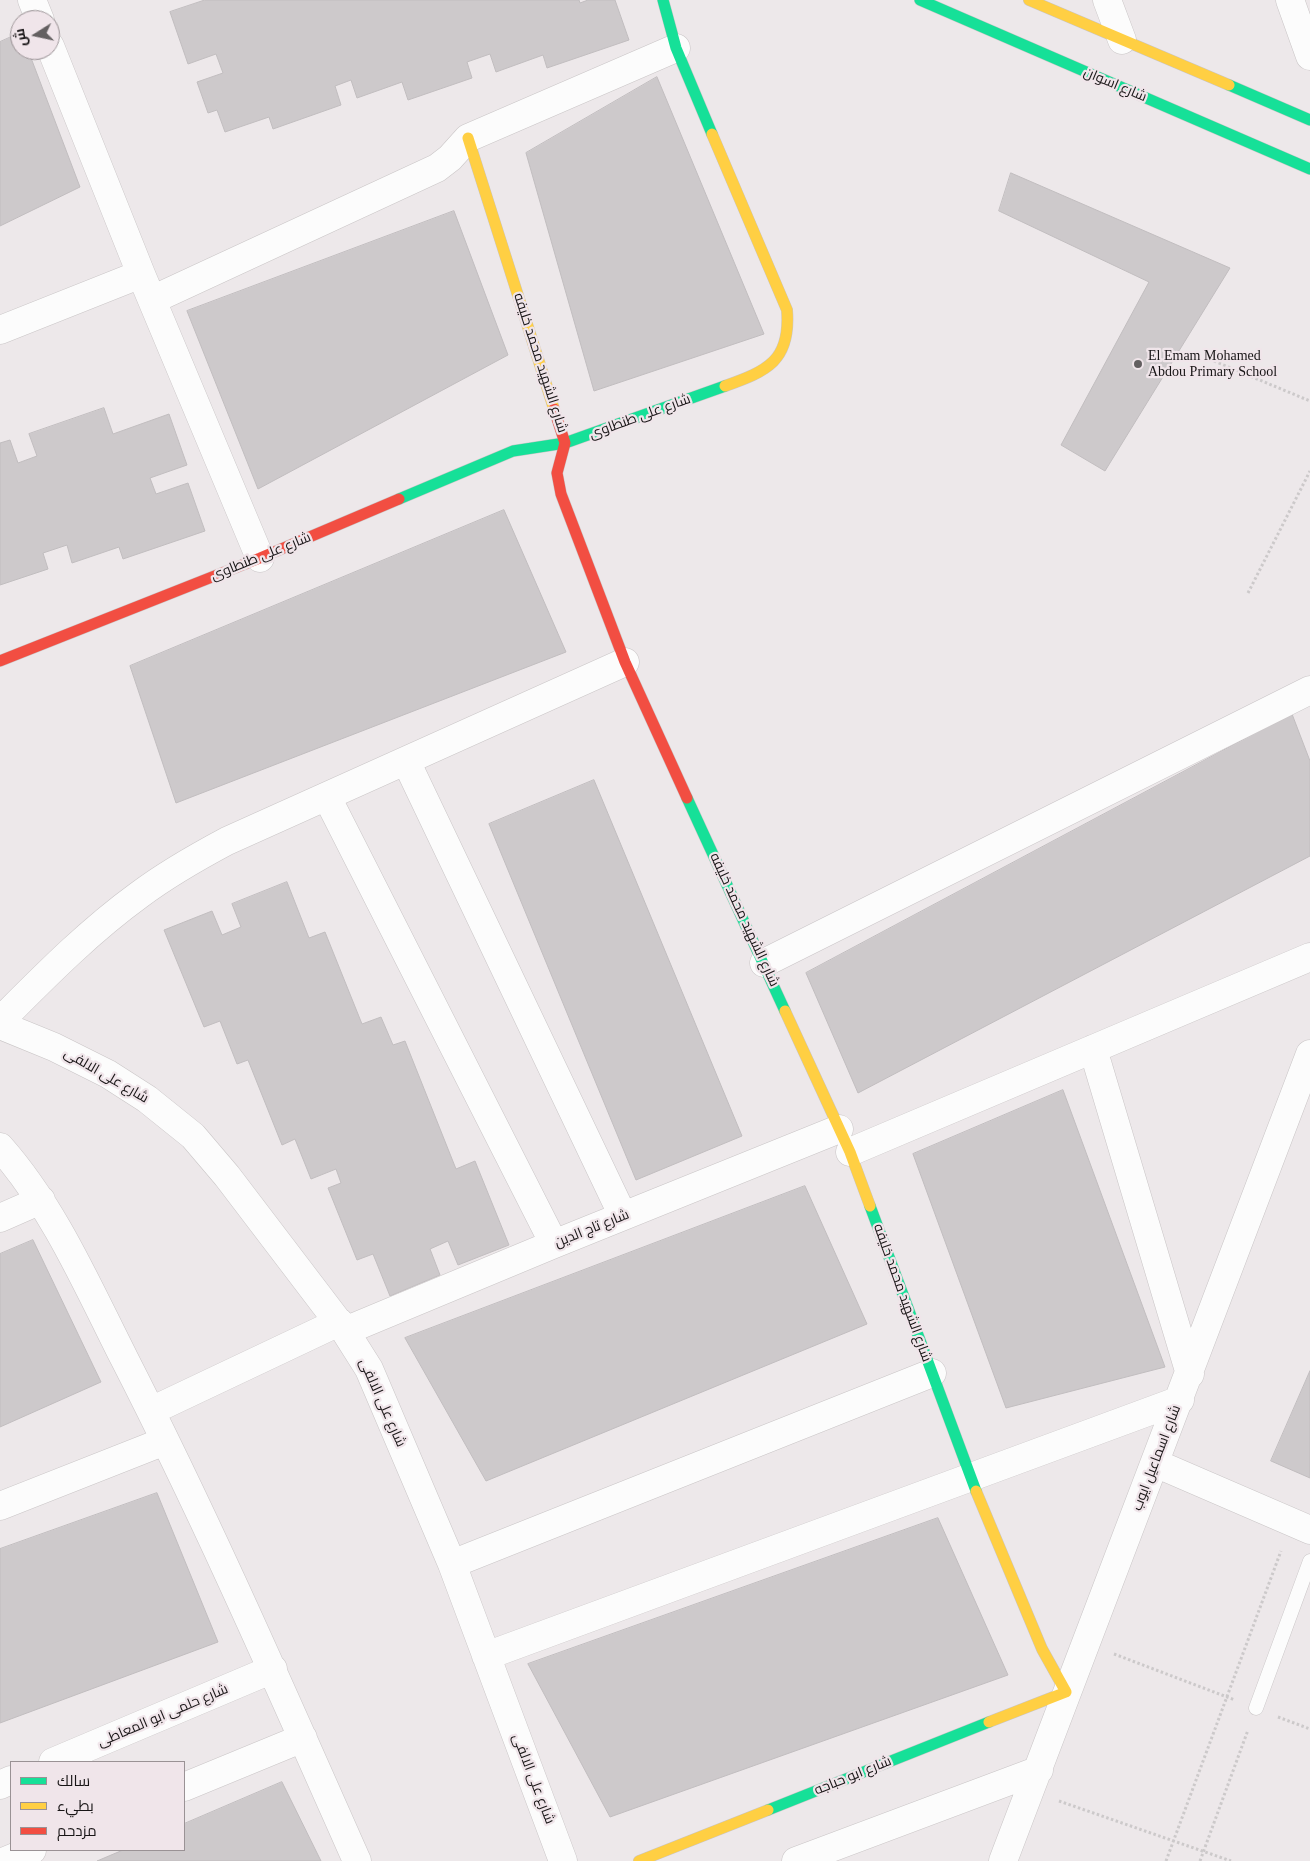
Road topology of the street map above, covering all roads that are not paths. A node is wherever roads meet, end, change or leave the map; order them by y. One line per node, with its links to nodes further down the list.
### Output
1 (664, 0): 7 (street, شارع على طنطاوى)
2 (920, 0): 12 (street, شارع اسوان)
3 (1030, 0): 6 (street)
4 (1106, 0): 6 (street)
5 (1290, 0): 8 (street)
6 (1122, 40): 10 (street)
7 (676, 48): 11 (street); 16 (street, شارع على طنطاوى)
8 (1310, 56)
9 (56, 60): 13 (street)
10 (1310, 120)
11 (468, 138): 14 (street); 16 (street, شارع الشهيد محمد خليفه)
12 (1310, 169)
13 (141, 274): 14 (street); 15 (street)
14 (152, 300): 17 (street)
15 (0, 330)
16 (565, 443): 17 (street, شارع على طنطاوى); 19 (street, شارع الشهيد محمد خليفه)
17 (260, 558): 18 (street, شارع على طنطاوى)
18 (0, 661)
19 (625, 662): 21 (street); 24 (street, شارع الشهيد محمد خليفه)
20 (1310, 690): 24 (street)
21 (406, 761): 22 (street); 32 (street)
22 (326, 797): 25 (street); 34 (street)
23 (1310, 957): 27 (street, شارع تاج الدين)
24 (764, 963): 29 (street, شارع الشهيد محمد خليفه)
25 (0, 1021)
26 (0, 1026): 35 (street, شارع على الالفى)
27 (1093, 1049): 29 (street, شارع تاج الدين); 37 (street)
28 (1308, 1066): 37 (street, شارع اسماعيل ايوب)
29 (844, 1140): 32 (street, شارع تاج الدين); 36 (street, شارع الشهيد محمد خليفه)
30 (0, 1146): 31 (street)
31 (41, 1200): 33 (street); 39 (street)
32 (623, 1216): 34 (street, شارع تاج الدين)
33 (0, 1218)
34 (554, 1244): 35 (street, شارع تاج الدين)
35 (342, 1327): 39 (street, شارع تاج الدين); 46 (street, شارع على الالفى)
36 (932, 1374): 42 (street, شارع الشهيد محمد خليفه); 46 (street)
37 (1190, 1374): 38 (street, شارع اسماعيل ايوب)
38 (1180, 1400): 41 (street, شارع اسماعيل ايوب); 42 (street)
39 (151, 1410): 40 (street)
40 (165, 1441): 43 (street); 48 (street)
41 (1155, 1463): 44 (street); 49 (street, شارع اسماعيل ايوب)
42 (970, 1477): 47 (street); 49 (street, شارع الشهيد محمد خليفه)
43 (0, 1506)
44 (1301, 1526)
45 (1310, 1561): 50 (lane)
46 (452, 1564): 47 (street, شارع على الالفى)
47 (486, 1656): 58 (street, شارع على الالفى)
48 (273, 1670): 51 (street); 52 (street, شارع حلمى ابو المعاطى)
49 (1066, 1692): 53 (street, شارع اسماعيل ايوب); 59 (street, شارع ابو حباجه)
50 (1256, 1708)
51 (303, 1738): 54 (street); 57 (street)
52 (55, 1761)
53 (1034, 1780): 60 (street); 61 (street, شارع اسماعيل ايوب)
54 (185, 1788)
55 (29, 1851): 56 (street)
56 (4, 1861)
57 (358, 1861)
58 (563, 1861)
59 (639, 1861)
60 (796, 1861)
61 (1003, 1861)

